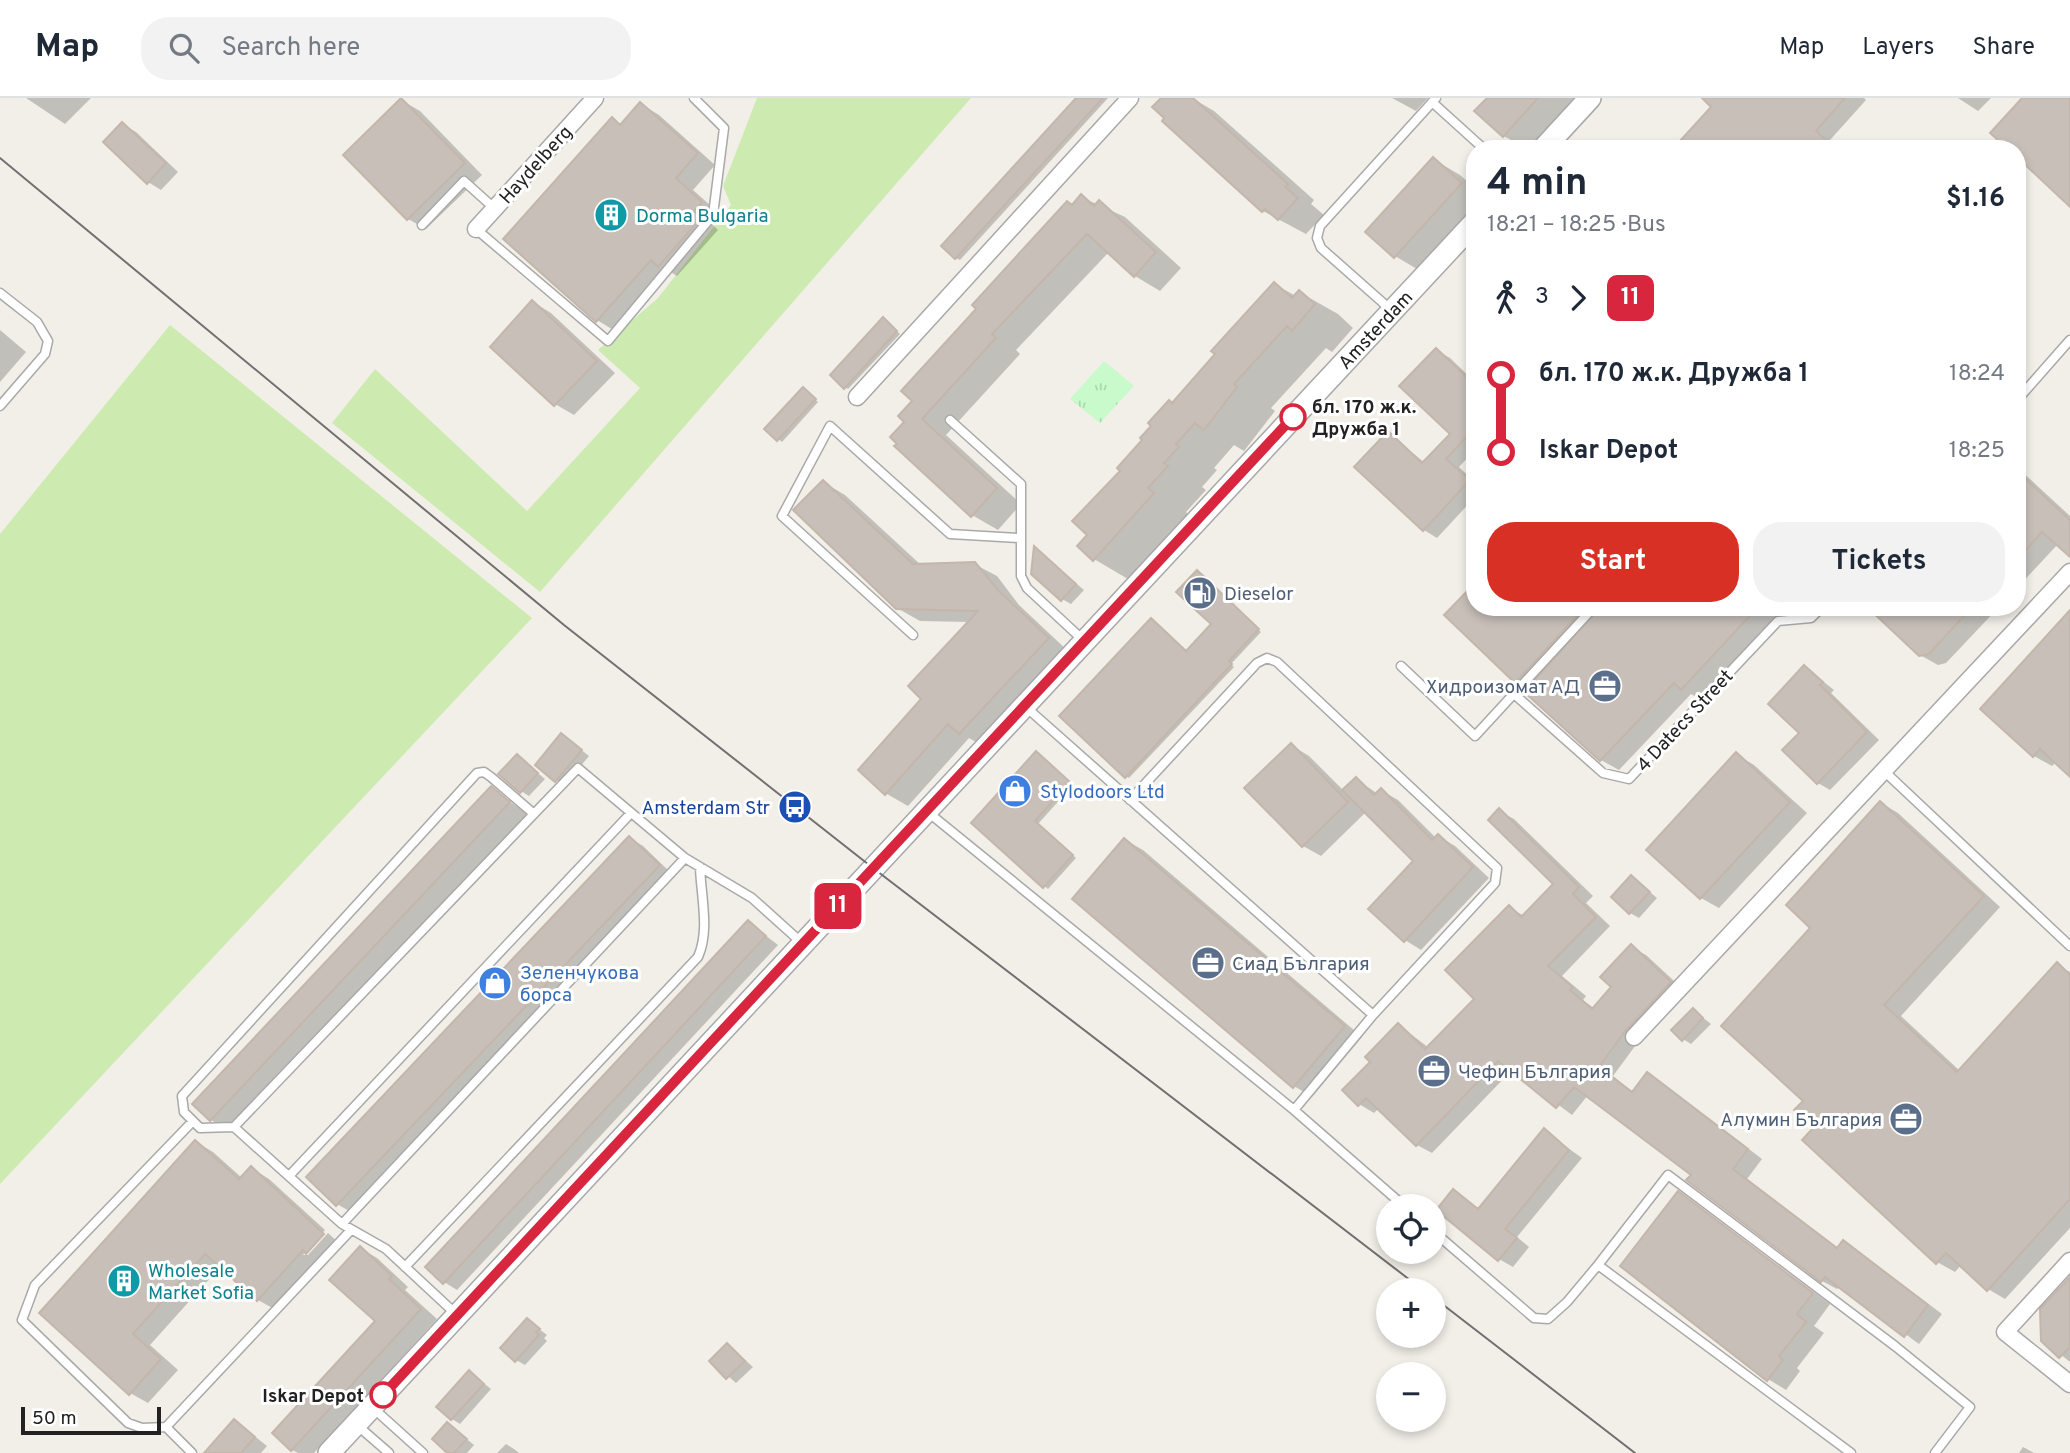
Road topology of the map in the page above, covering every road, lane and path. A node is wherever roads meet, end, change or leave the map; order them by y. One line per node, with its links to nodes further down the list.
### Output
1 (595, 98): 8 (street, Haydelberg)
2 (694, 98): 10 (lane)
3 (1130, 98): 16 (street)
4 (1590, 98): 7 (street)
5 (1434, 100): 6 (lane); 13 (lane)
6 (1474, 140)
7 (1551, 140)
8 (494, 208): 9 (lane); 10 (street, Haydelberg)
9 (422, 225)
10 (475, 229)
11 (1466, 232): 13 (street, Amsterdam)
12 (0, 293): 17 (lane)
13 (1392, 311): 24 (street, Amsterdam)
14 (2070, 340): 15 (lane)
15 (2026, 390)
16 (857, 397)
17 (0, 406)
18 (950, 420): 19 (lane)
19 (1020, 538): 23 (lane); 24 (lane)
20 (2070, 572): 28 (street)
21 (1586, 616): 26 (lane)
22 (1813, 616): 26 (lane, 4 Datecs Street)
23 (913, 635)
24 (1084, 641): 27 (street, Amsterdam)
25 (1401, 666): 26 (lane)
26 (1514, 694)
27 (1024, 706): 29 (lane); 30 (street, Amsterdam)
28 (1884, 771): 36 (lane); 38 (street)
29 (1130, 800): 37 (lane); 37 (lane)
30 (926, 811): 35 (street, Amsterdam); 39 (lane)
31 (631, 813): 32 (lane); 33 (lane); 42 (lane)
32 (534, 814): 40 (lane); 41 (lane)
33 (685, 859): 34 (lane); 44 (lane)
34 (699, 867): 35 (lane); 49 (lane)
35 (803, 943): 50 (street, Amsterdam)
36 (2070, 946)
37 (1373, 1015): 39 (lane)
38 (1634, 1037)
39 (1294, 1110): 43 (lane)
40 (193, 1121): 41 (lane); 54 (lane)
41 (234, 1127): 42 (lane)
42 (289, 1176): 44 (lane)
43 (1390, 1194)
44 (342, 1224): 45 (lane)
45 (351, 1230): 49 (lane); 54 (lane)
46 (1446, 1242): 48 (lane)
47 (2070, 1261): 51 (street)
48 (1598, 1265): 59 (lane); 60 (lane)
49 (405, 1267): 50 (lane)
50 (457, 1315): 52 (street, Amsterdam)
51 (2070, 1384)
52 (371, 1407): 53 (street, Amsterdam); 58 (lane)
53 (355, 1424): 56 (street, Amsterdam); 57 (lane)
54 (166, 1427): 55 (lane)
55 (192, 1453)
56 (329, 1453)
57 (388, 1453)
58 (423, 1453)
59 (1851, 1453)
60 (1935, 1453)

